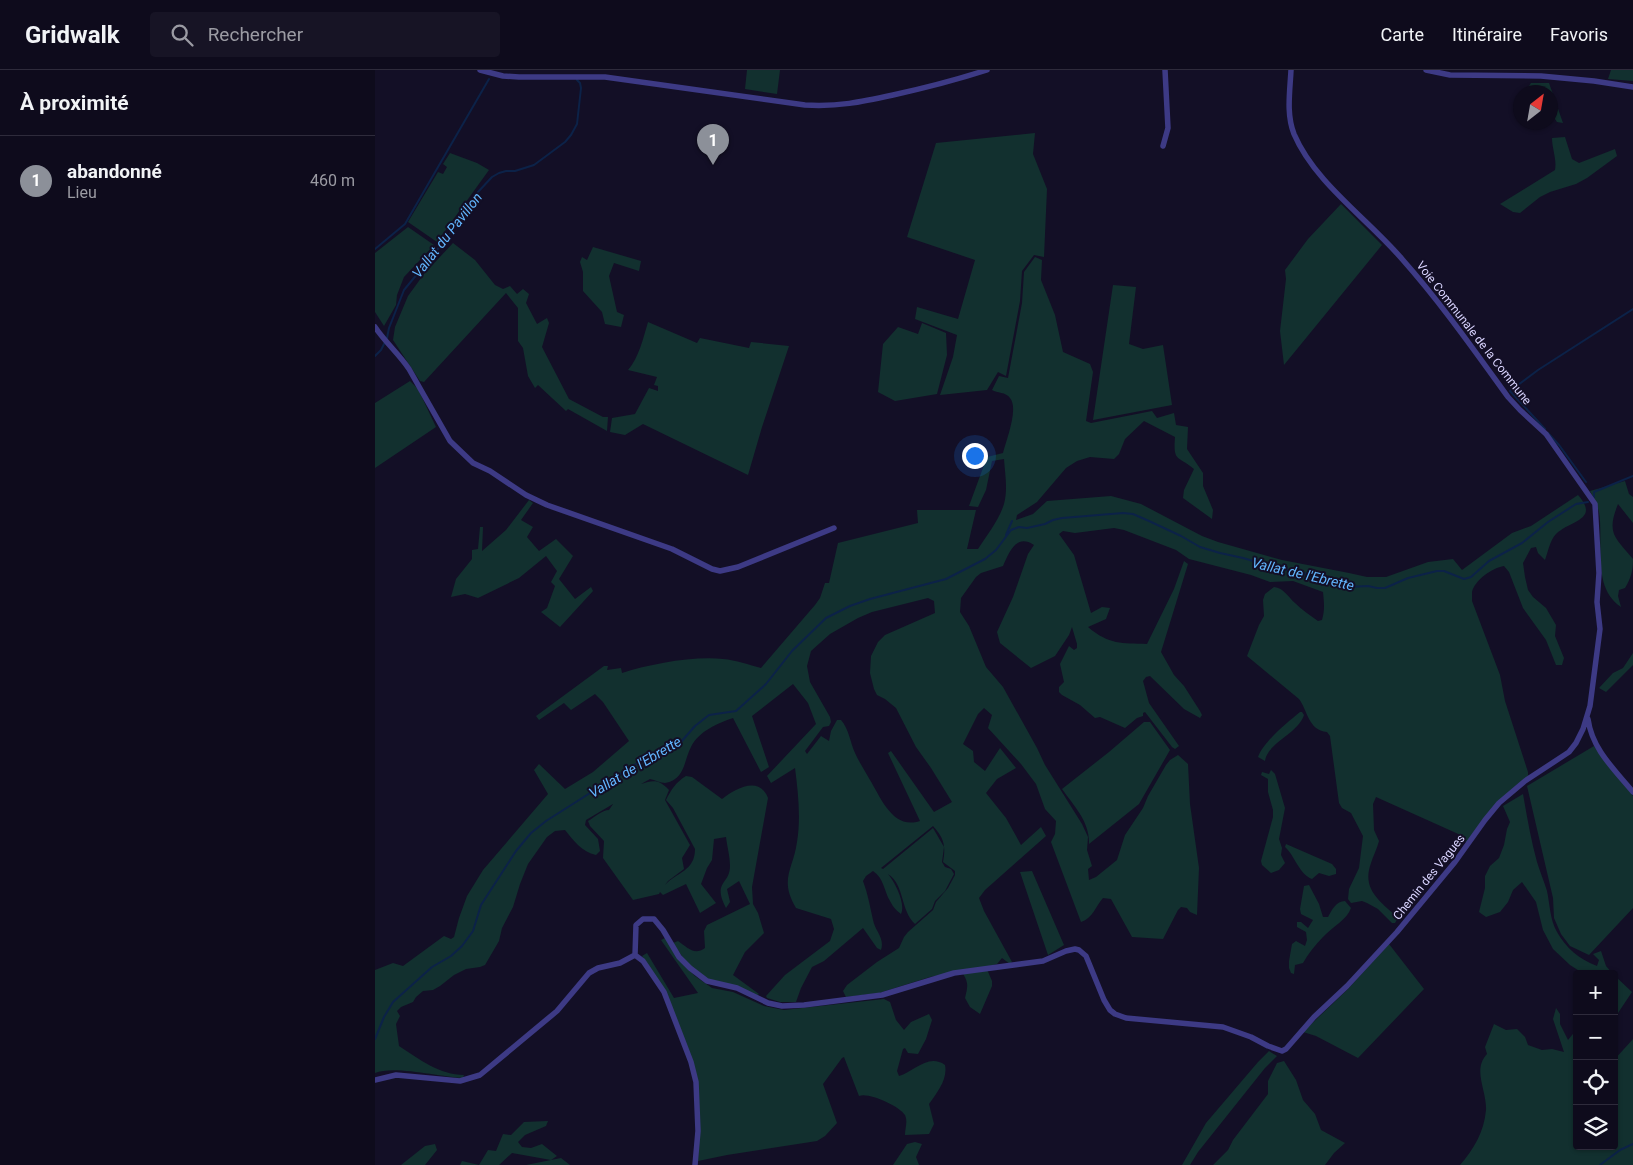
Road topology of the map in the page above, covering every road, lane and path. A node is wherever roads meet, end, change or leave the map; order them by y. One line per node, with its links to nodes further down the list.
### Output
1 (480, 70): 2 (street)
2 (987, 70)
3 (1165, 70): 7 (street)
4 (1291, 70): 10 (street, Voie Communale de la Commune)
5 (1426, 70): 6 (street)
6 (1633, 88)
7 (1163, 146)
8 (375, 327): 9 (street)
9 (834, 528)
10 (1588, 717): 11 (street); 12 (street, Chemin des Vagues)
11 (1633, 792)
12 (635, 955): 13 (street); 14 (street)
13 (375, 1080)
14 (695, 1165)

